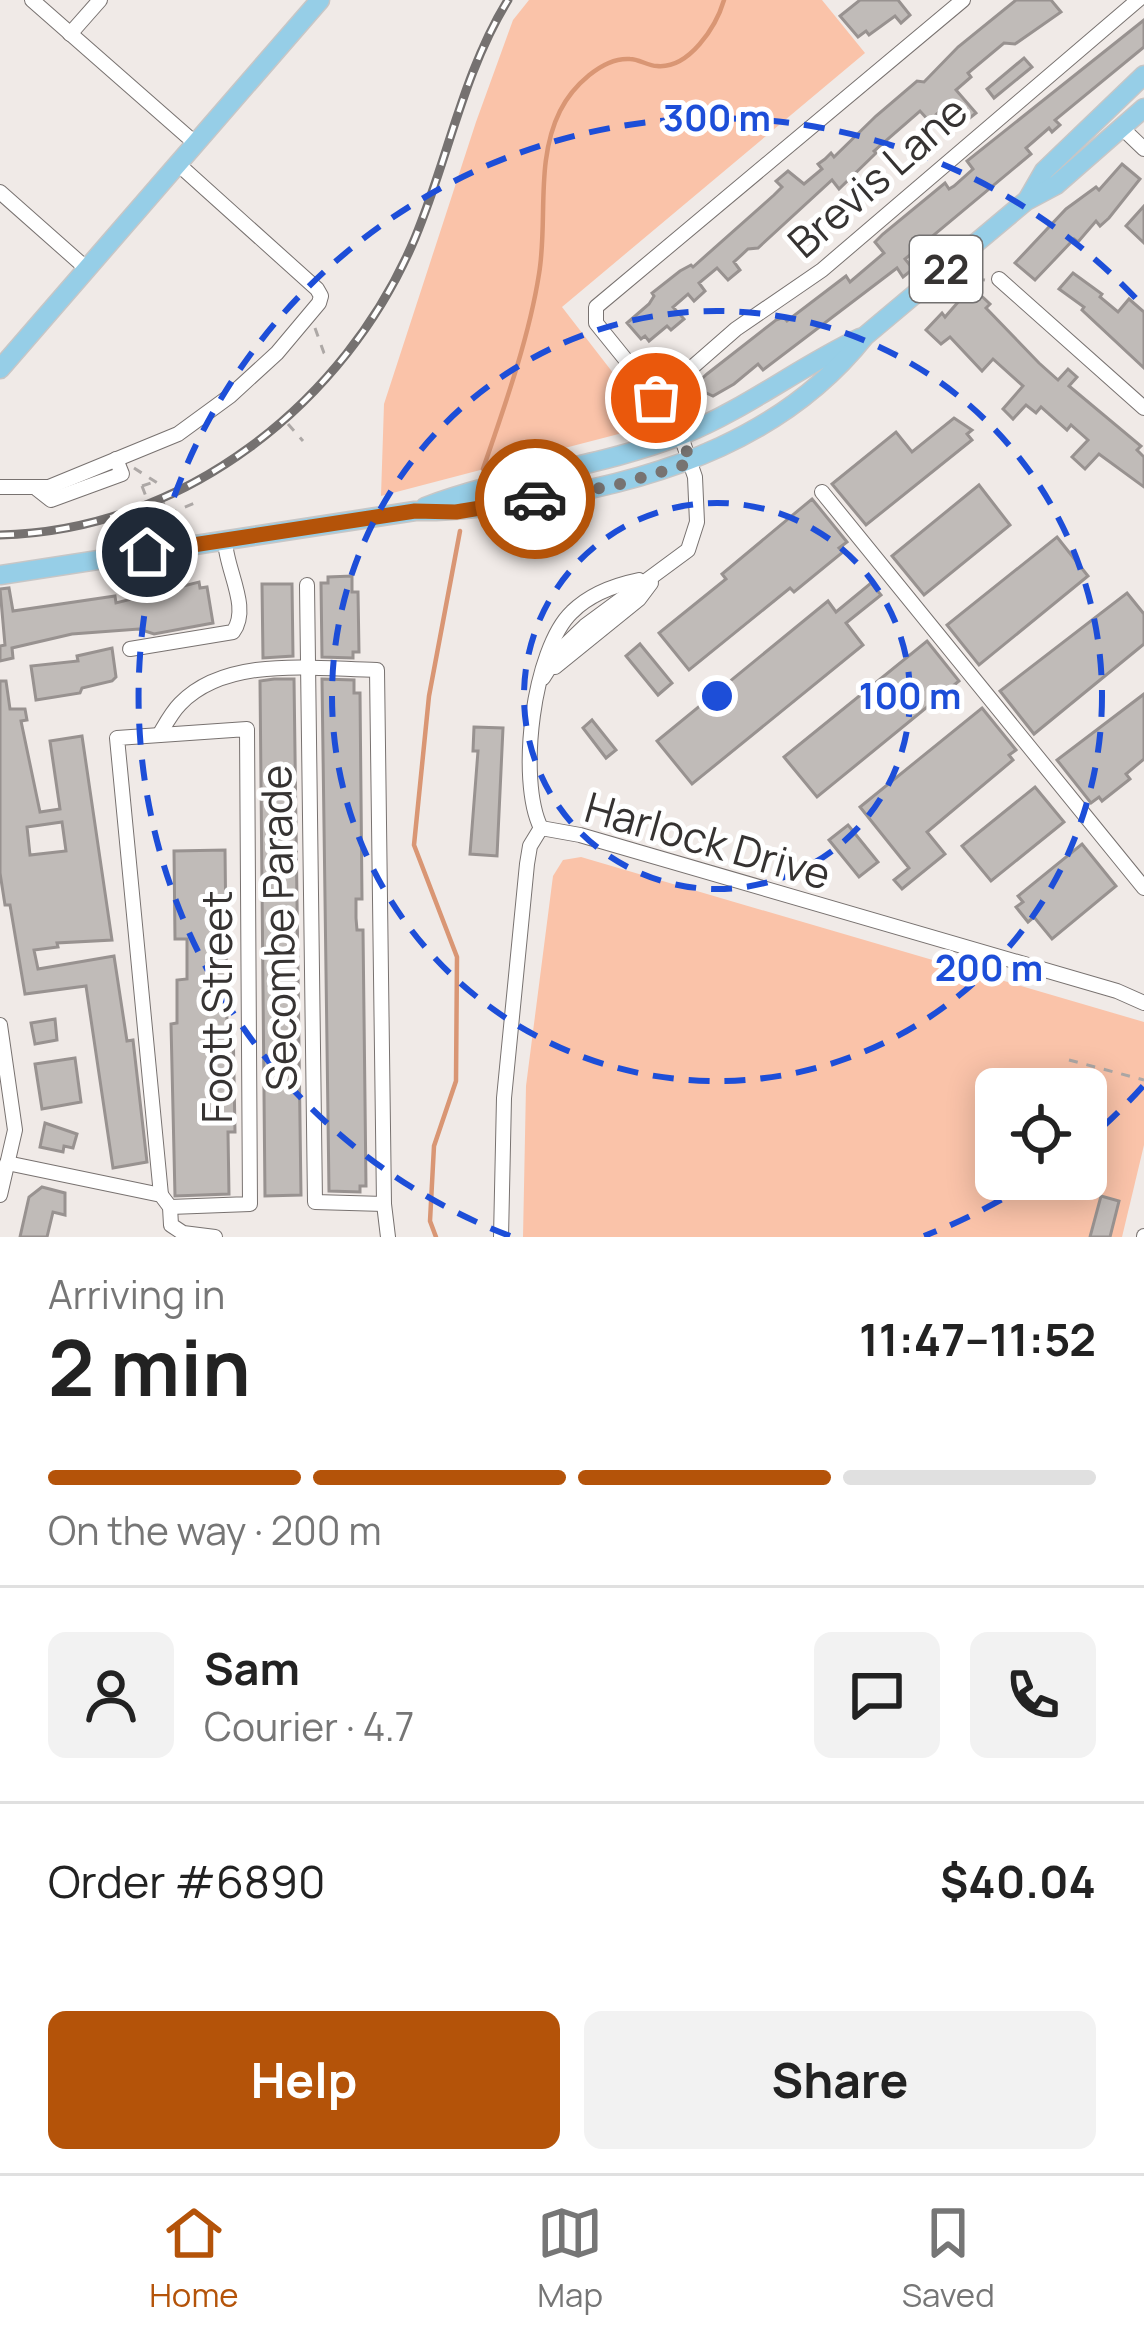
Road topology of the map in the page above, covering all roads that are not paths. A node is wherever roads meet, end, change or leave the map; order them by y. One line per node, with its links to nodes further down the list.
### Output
1 (100, 0): 6 (street)
2 (320, 0): 10 (main road)
3 (963, 0): 19 (street)
4 (1138, 0): 19 (street, Brevis Lane)
5 (43, 3): 6 (street)
6 (70, 34): 10 (street)
7 (1144, 75): 14 (main road, 22)
8 (1144, 108): 9 (main road, 22)
9 (1121, 127): 11 (street); 14 (main road, 22)
10 (196, 144): 12 (main road)
11 (1144, 149)
12 (178, 164): 15 (main road); 23 (street)
13 (0, 192): 15 (street)
14 (1026, 201): 17 (main road, 22)
15 (87, 269): 18 (main road)
16 (999, 279): 20 (street)
17 (865, 336): 21 (main road, 22); 22 (main road, 22)
18 (0, 369)
19 (656, 398): 21 (street)
20 (1144, 408)
21 (682, 435): 22 (street); 25 (main road, 22)
22 (691, 463): 25 (main road, 22); 28 (street)
23 (0, 487)
24 (822, 492): 35 (street)
25 (415, 511): 26 (main road, 22)
26 (225, 541): 27 (main road, 22); 30 (street)
27 (0, 575)
28 (656, 576): 32 (street); 32 (street)
29 (307, 585): 31 (street, Secombe Parade)
30 (130, 649)
31 (308, 669): 33 (street); 43 (street, Secombe Parade); 43 (street)
32 (543, 678): 34 (street)
33 (159, 735): 42 (street); 42 (street, Foott Street)
34 (541, 828): 36 (street, Harlock Drive); 46 (street, Harlock Drive)
35 (1144, 888)
36 (1117, 992): 37 (street); 38 (street)
37 (1144, 992)
38 (1144, 1003)
39 (0, 1025): 40 (street)
40 (8, 1163): 41 (street); 42 (street)
41 (0, 1195)
42 (165, 1201): 44 (street)
43 (384, 1204): 45 (street)
44 (215, 1237)
45 (388, 1237)
46 (502, 1237)

